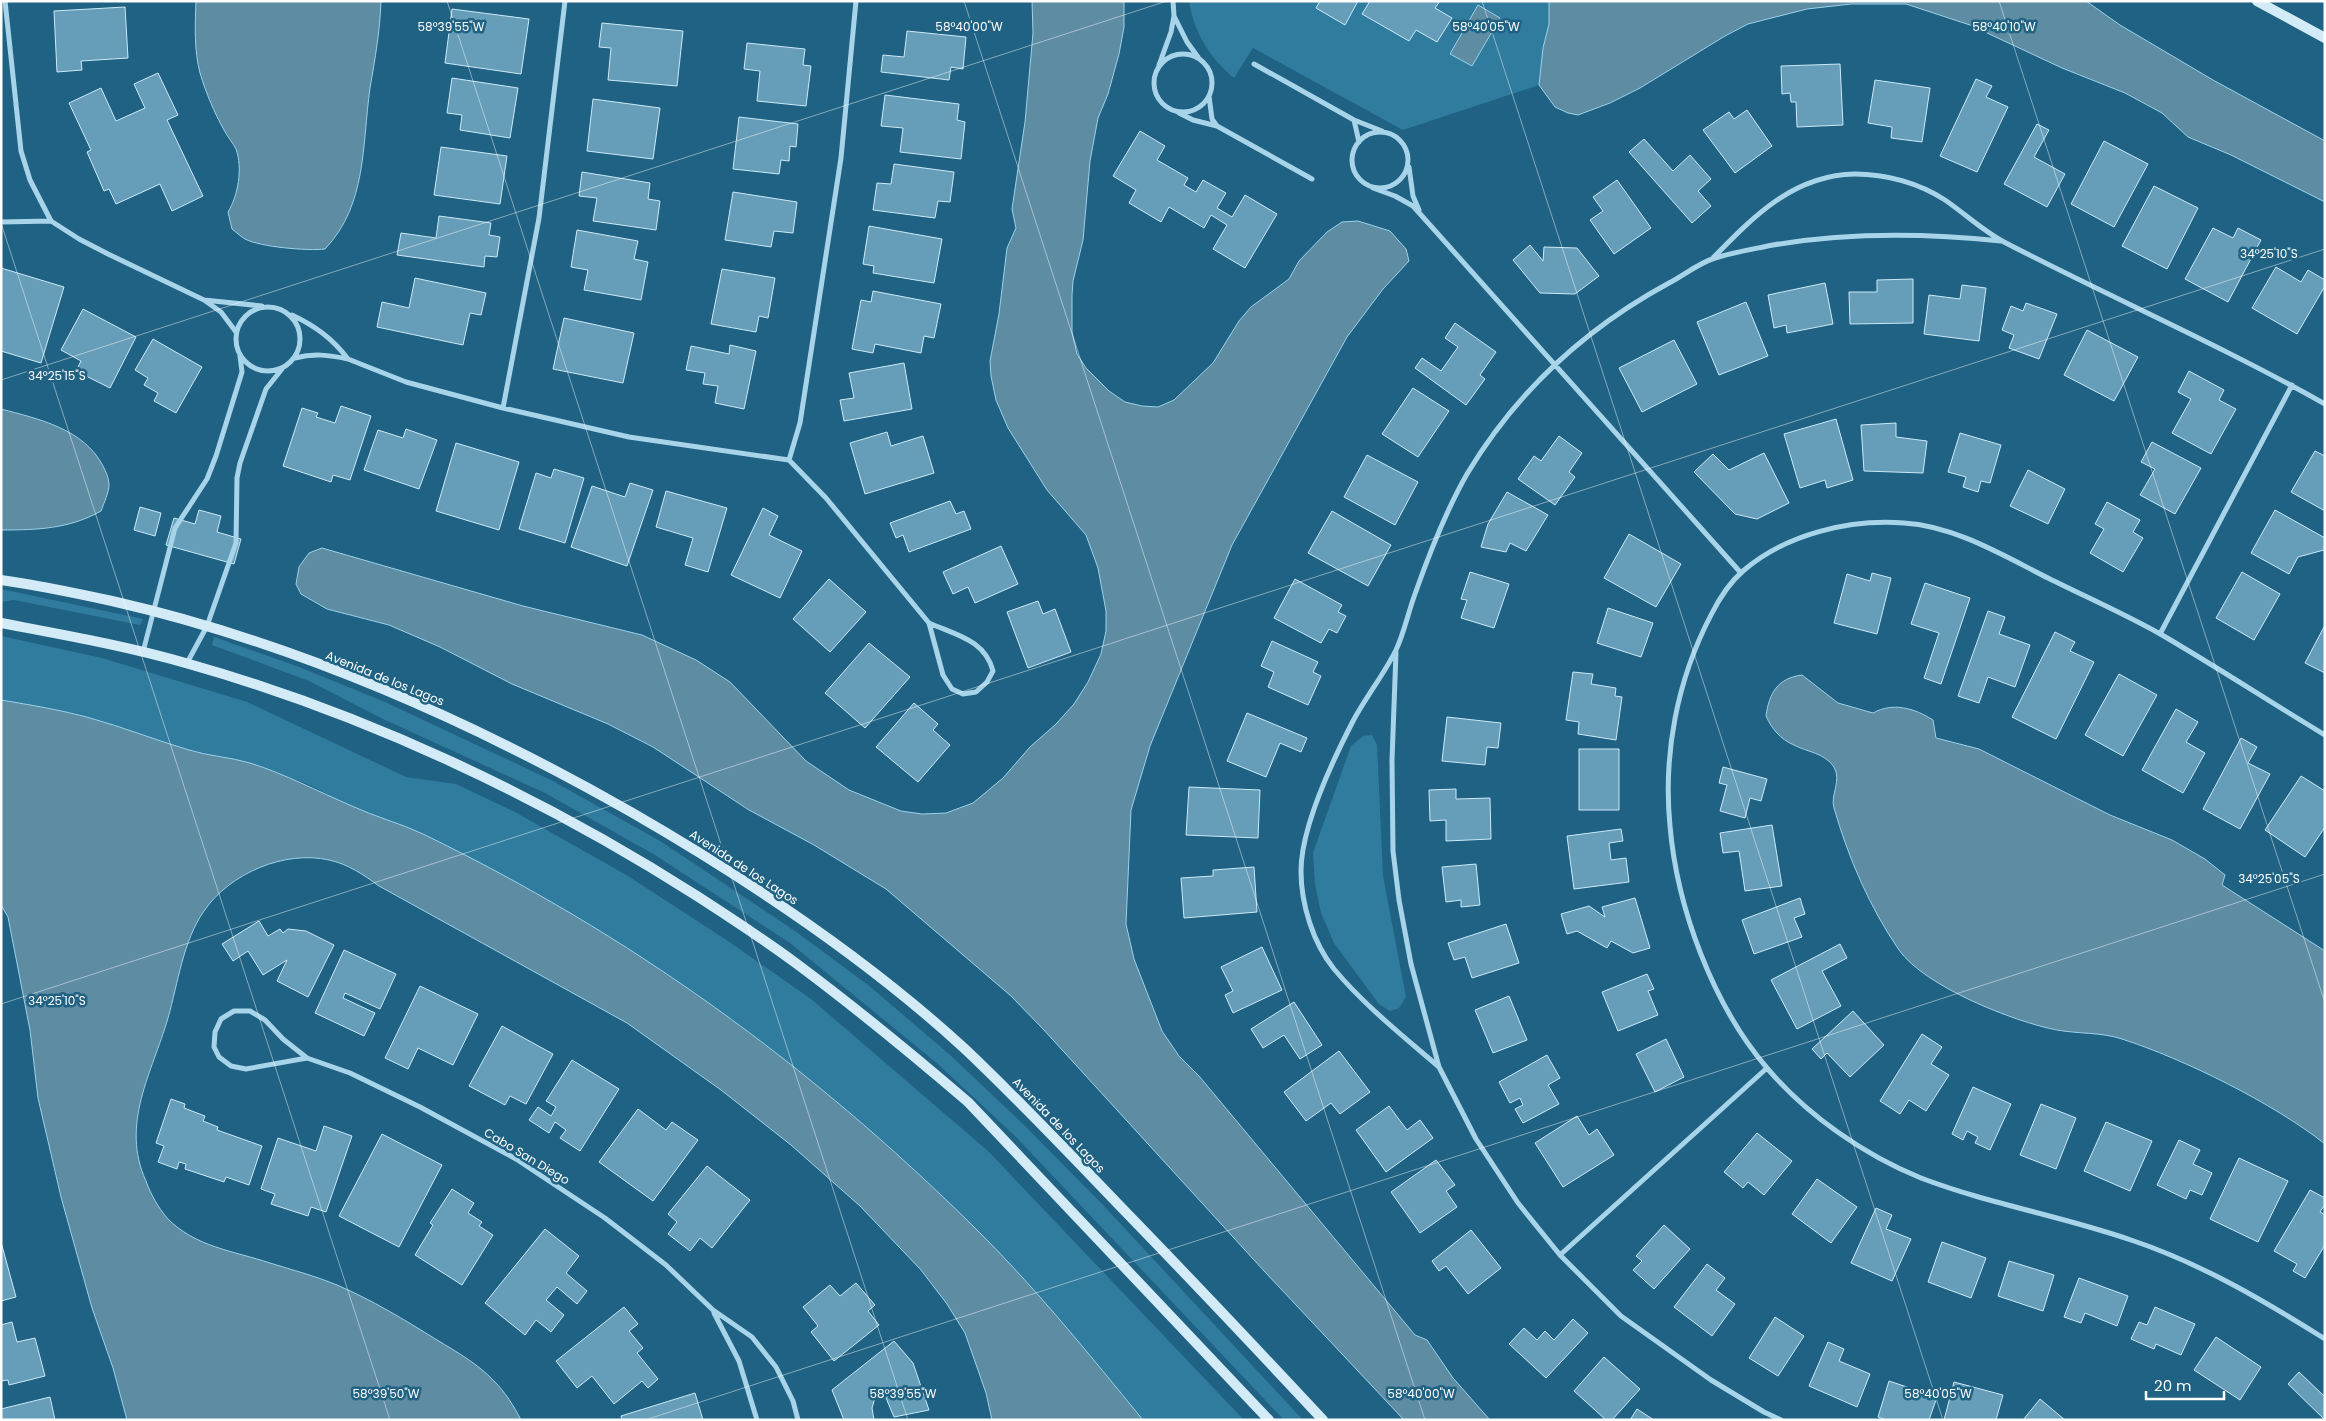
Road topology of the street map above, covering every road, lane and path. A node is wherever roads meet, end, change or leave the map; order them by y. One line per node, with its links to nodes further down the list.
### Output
1 (5, 1): 21 (street)
2 (565, 1): 36 (street)
3 (856, 1): 37 (street)
4 (1173, 1): 6 (street)
5 (2257, 1): 7 (street)
6 (1174, 16): 8 (street); 10 (street)
7 (2325, 38)
8 (1198, 57): 10 (street); 11 (street)
9 (1254, 64): 13 (street)
10 (1156, 73): 12 (street)
11 (1209, 96): 12 (street); 14 (street)
12 (1174, 110): 14 (street)
13 (1354, 120): 15 (street); 16 (street)
14 (1218, 126): 18 (street)
15 (1390, 134): 16 (street); 17 (street)
16 (1359, 142): 19 (street)
17 (1408, 162): 19 (street); 20 (street)
18 (1312, 179)
19 (1373, 188): 20 (street)
20 (1421, 215): 32 (street)
21 (51, 221): 22 (street); 25 (street)
22 (1, 222)
23 (2001, 240): 24 (street); 24 (street); 34 (street)
24 (1712, 259): 32 (street)
25 (204, 300): 26 (street); 28 (street)
26 (266, 307): 27 (street); 28 (street)
27 (285, 312): 30 (street); 31 (street)
28 (236, 332): 29 (street)
29 (240, 356): 33 (street); 40 (street)
30 (295, 358): 31 (street); 33 (street)
31 (348, 359): 36 (street)
32 (1555, 364): 38 (street); 45 (street)
33 (282, 369): 43 (street)
34 (2292, 385): 35 (street); 44 (street)
35 (2325, 404)
36 (504, 408): 37 (street)
37 (789, 460): 42 (street)
38 (1741, 572): 44 (street); 51 (street)
39 (1, 580): 40 (street, Avenida de los Lagos)
40 (152, 611): 43 (street, Avenida de los Lagos); 46 (street)
41 (1, 623): 46 (street)
42 (929, 623): 42 (street)
43 (208, 626): 47 (street); 58 (street, Avenida de los Lagos)
44 (2160, 634): 48 (street)
45 (1396, 650): 50 (street); 50 (street)
46 (142, 652): 47 (street)
47 (188, 663): 57 (street)
48 (2325, 735)
49 (307, 1058): 49 (street, Cabo San Diego); 53 (street, Cabo San Diego)
50 (1439, 1068): 52 (street)
51 (1767, 1068): 52 (street); 54 (street)
52 (1560, 1254): 59 (street)
53 (712, 1310): 55 (street, Cabo San Diego); 56 (street, Cabo San Diego)
54 (2325, 1339)
55 (757, 1420)
56 (798, 1420)
57 (1269, 1420)
58 (1322, 1420)
59 (1781, 1420)

